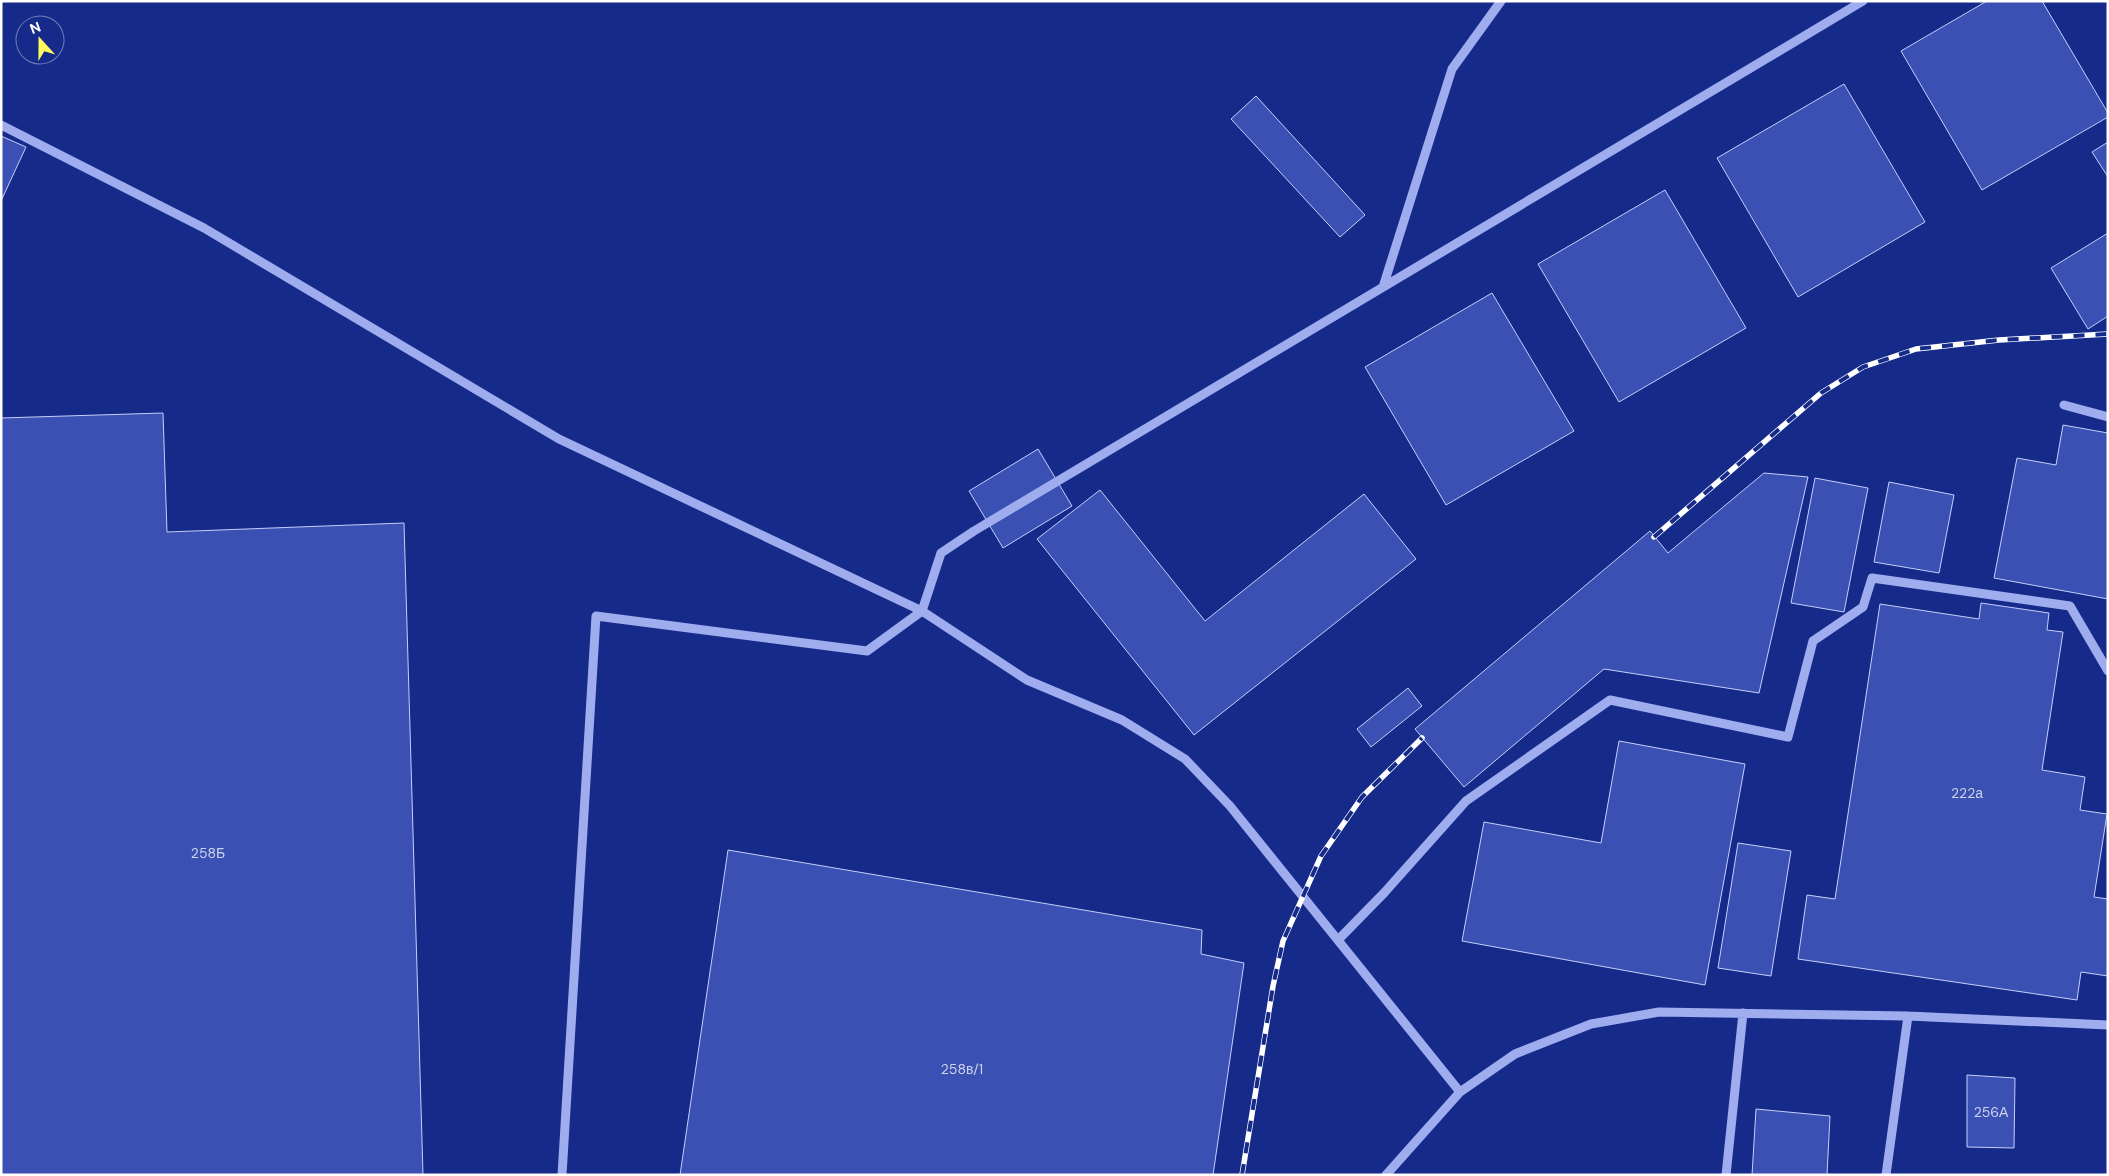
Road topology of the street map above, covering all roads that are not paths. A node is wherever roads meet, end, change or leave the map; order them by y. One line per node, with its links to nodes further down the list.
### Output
1 (1501, 1): 4 (street)
2 (1863, 1): 4 (street)
3 (1, 125): 7 (street)
4 (1383, 287): 7 (street)
5 (2064, 405): 6 (street)
6 (2108, 417)
7 (922, 611): 9 (street); 14 (street)
8 (2108, 671): 9 (street)
9 (1338, 940): 13 (street)
10 (1743, 1013): 11 (street); 13 (street); 16 (street)
11 (1908, 1016): 12 (street); 17 (street)
12 (2108, 1025)
13 (1460, 1092): 15 (street)
14 (562, 1175)
15 (1386, 1175)
16 (1726, 1175)
17 (1886, 1175)

